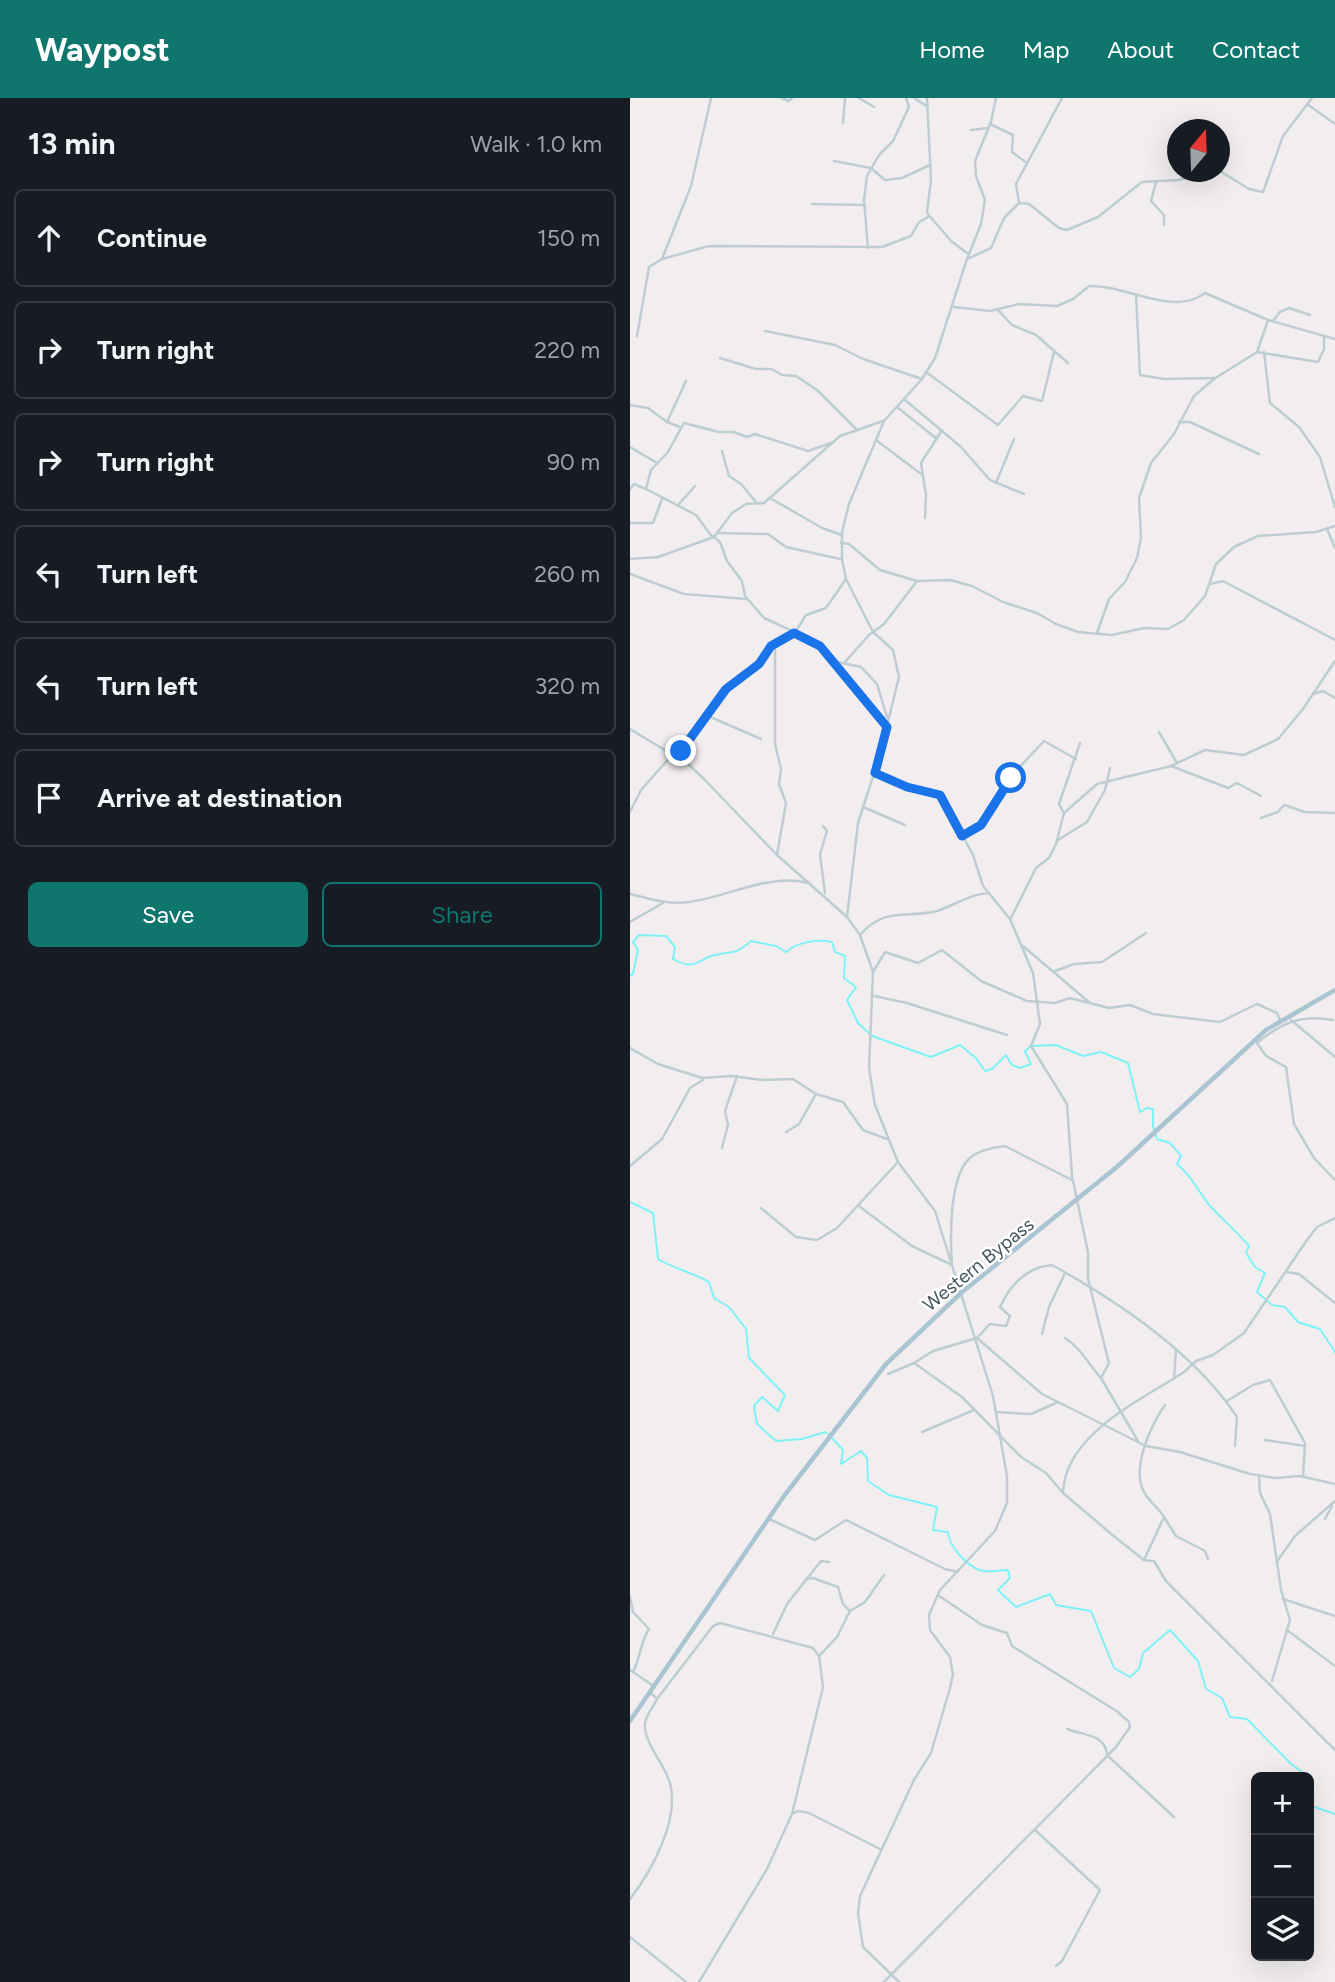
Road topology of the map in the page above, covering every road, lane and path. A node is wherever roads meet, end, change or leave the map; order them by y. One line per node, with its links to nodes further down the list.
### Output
1 (711, 98): 35 (street)
2 (782, 98): 3 (street)
3 (792, 98)
4 (845, 98): 17 (street)
5 (859, 98): 14 (street)
6 (905, 98): 15 (street)
7 (914, 98): 12 (street)
8 (927, 98): 16 (street)
9 (996, 98): 19 (street)
10 (1062, 98): 22 (street)
11 (1312, 98): 13 (street)
12 (919, 103): 15 (street); 16 (street)
13 (1307, 104): 18 (street); 25 (street)
14 (874, 107)
15 (909, 107): 24 (street)
16 (928, 107): 23 (street)
17 (843, 123)
18 (1335, 124)
19 (989, 126): 20 (street); 22 (street); 34 (street)
20 (971, 130)
21 (834, 161): 24 (street)
22 (1027, 163): 28 (street)
23 (930, 166): 24 (street); 31 (street)
24 (871, 168): 30 (street)
25 (1230, 178)
26 (1167, 180): 27 (street)
27 (1156, 182): 28 (street); 32 (street)
28 (1019, 203): 36 (street)
29 (812, 204): 30 (street)
30 (865, 205): 33 (street)
31 (928, 217): 33 (street); 34 (street)
32 (1164, 225)
33 (868, 248): 35 (street)
34 (967, 253): 36 (street)
35 (662, 259): 44 (street)
36 (967, 259): 38 (street)
37 (1136, 294): 39 (street); 41 (street); 53 (street)
38 (954, 307): 39 (street); 52 (street)
39 (998, 310): 47 (street)
40 (1310, 315): 42 (street)
41 (1268, 320): 42 (street); 48 (street)
42 (1273, 321): 45 (street)
43 (765, 331): 54 (street)
44 (637, 336)
45 (1324, 337): 46 (street); 49 (street)
46 (1335, 339)
47 (1055, 352): 51 (street); 52 (street)
48 (1257, 352): 49 (street); 53 (street)
49 (1264, 352): 83 (street)
50 (720, 358): 63 (street)
51 (1068, 363)
52 (926, 372): 54 (street)
53 (1216, 378): 61 (street)
54 (922, 379): 56 (street)
55 (687, 381): 60 (street)
56 (904, 399): 58 (street); 64 (street)
57 (630, 405): 60 (street)
58 (897, 407): 59 (street); 65 (street)
59 (884, 421): 63 (street); 67 (street)
60 (667, 422): 62 (street)
61 (1180, 422): 71 (street); 101 (street)
62 (680, 427): 68 (street); 72 (street)
63 (856, 430): 68 (street)
64 (942, 430): 65 (street); 74 (street)
65 (937, 439): 73 (street)
66 (1014, 439): 74 (street)
67 (876, 440): 73 (street); 89 (street)
68 (834, 442): 80 (street)
69 (630, 447): 72 (street)
70 (722, 451): 81 (street)
71 (1259, 454)
72 (657, 463): 77 (street)
73 (921, 474): 84 (street)
74 (996, 483): 78 (street)
75 (695, 486): 82 (street)
76 (630, 489): 77 (street)
77 (646, 489): 79 (street)
78 (1024, 494)
79 (663, 498): 82 (street); 85 (street)
80 (770, 498): 81 (street); 89 (street)
81 (756, 502): 88 (street)
82 (679, 503): 88 (street)
83 (1335, 503)
84 (925, 518)
85 (630, 523)
86 (1334, 525): 87 (street)
87 (1328, 529): 91 (street); 97 (street)
88 (716, 535): 92 (street); 93 (street); 98 (street)
89 (842, 535): 90 (street)
90 (841, 543): 93 (street); 96 (street)
91 (1335, 548)
92 (630, 559)
93 (842, 559): 95 (street)
94 (630, 575): 98 (street)
95 (846, 579): 99 (street); 100 (street)
96 (917, 581): 99 (street); 101 (street)
97 (1210, 583): 101 (street); 102 (street)
98 (747, 599): 100 (street)
99 (873, 632): 106 (street); 112 (street)
100 (794, 633): 103 (street); 104 (street)
101 (1097, 633)
102 (1335, 640)
103 (775, 643): 111 (street); 136 (street)
104 (833, 661): 106 (street); 113 (street)
105 (1335, 661): 107 (street)
106 (842, 663): 112 (street)
107 (1321, 680): 108 (street); 109 (street)
108 (1323, 691): 109 (street); 110 (street)
109 (1313, 694): 121 (street)
110 (1335, 698)
111 (708, 716): 116 (street); 119 (street)
112 (887, 721): 113 (street)
113 (887, 727): 124 (street)
114 (630, 729): 118 (street)
115 (1159, 732): 121 (street)
116 (761, 739)
117 (1080, 743): 120 (street)
118 (671, 755): 119 (street); 128 (street)
119 (676, 758): 136 (street)
120 (1076, 759): 129 (street); 134 (street)
121 (1177, 763): 122 (street)
122 (1171, 766): 125 (street); 126 (street)
123 (1110, 768): 125 (street)
124 (875, 773): 127 (street); 134 (street)
125 (1108, 780): 129 (street); 135 (street)
126 (1261, 796)
127 (863, 807): 132 (street); 142 (street)
128 (630, 812)
129 (1064, 813): 135 (street)
130 (1335, 813): 131 (street)
131 (1261, 818)
132 (905, 825)
133 (823, 826): 140 (street)
134 (962, 836): 139 (street)
135 (1058, 840): 143 (street)
136 (776, 855): 137 (street)
137 (811, 884): 140 (street); 141 (street)
138 (630, 894): 141 (street)
139 (989, 894): 143 (street); 146 (street)
140 (825, 895): 142 (street)
141 (663, 903): 144 (street)
142 (847, 916): 146 (street)
143 (1010, 919): 147 (street)
144 (630, 922)
145 (1146, 933): 148 (street)
146 (860, 935): 149 (street)
147 (1021, 943): 148 (street); 152 (street)
148 (1055, 971): 153 (street)
149 (873, 972): 151 (street); 152 (street)
150 (1335, 990): 154 (main road)
151 (874, 996): 157 (street); 164 (street)
152 (1037, 1000): 153 (street); 169 (street)
153 (1090, 1003): 154 (street)
154 (1280, 1020): 170 (main road, Western Bypass)
155 (1291, 1020): 156 (street); 159 (street); 168 (street)
156 (1333, 1020)
157 (1007, 1035)
158 (630, 1048): 161 (street)
159 (1335, 1057)
160 (737, 1076): 161 (street); 162 (street); 165 (street)
161 (706, 1079): 167 (street)
162 (816, 1094): 163 (street); 164 (street)
163 (786, 1132)
164 (887, 1139): 166 (street)
165 (722, 1148)
166 (898, 1162): 171 (street); 174 (street)
167 (630, 1166)
168 (1335, 1180)
169 (1072, 1181): 170 (street); 174 (street)
170 (1076, 1202): 177 (street); 178 (main road, Western Bypass)
171 (859, 1206): 172 (street); 174 (street)
172 (761, 1208)
173 (1335, 1218): 175 (street)
174 (952, 1265): 178 (street)
175 (1287, 1272): 179 (street); 185 (street)
176 (1065, 1273): 177 (street); 180 (street); 181 (street)
177 (1091, 1290): 183 (street); 187 (street)
178 (961, 1293): 181 (street); 209 (main road, Western Bypass)
179 (1335, 1303)
180 (1042, 1334)
181 (977, 1338): 184 (street); 190 (street); 193 (street)
182 (1065, 1338): 187 (street)
183 (1176, 1350): 185 (street); 188 (street)
184 (914, 1363): 186 (street); 192 (street)
185 (1191, 1365): 188 (street); 189 (street)
186 (888, 1374)
187 (1101, 1378): 194 (street)
188 (1174, 1379): 194 (street)
189 (1227, 1401): 201 (street); 202 (street)
190 (1057, 1403): 193 (street); 195 (street)
191 (1166, 1405): 200 (street)
192 (974, 1410): 196 (street); 197 (street)
193 (996, 1412): 197 (street)
194 (1119, 1412): 195 (street); 199 (street)
195 (1103, 1426): 199 (street); 206 (street)
196 (922, 1432)
197 (999, 1435): 206 (street); 215 (street)
198 (1265, 1440): 202 (street)
199 (1138, 1441): 200 (street)
200 (1146, 1446): 203 (street); 208 (street)
201 (1235, 1446)
202 (1305, 1446): 204 (street)
203 (1259, 1475): 204 (street); 213 (street)
204 (1303, 1477): 205 (street)
205 (1335, 1484)
206 (1063, 1493): 212 (street)
207 (1334, 1503): 210 (street); 213 (street)
208 (1164, 1517): 211 (street); 212 (street)
209 (769, 1519): 215 (street); 229 (main road)
210 (1325, 1519)
211 (1209, 1559)
212 (1144, 1560): 228 (street)
213 (1278, 1560): 220 (street)
214 (830, 1562): 217 (street)
215 (958, 1572): 218 (street)
216 (884, 1575): 221 (street)
217 (806, 1579): 221 (street); 224 (street)
218 (937, 1594): 235 (street); 239 (street)
219 (630, 1597): 227 (street)
220 (1283, 1599): 222 (street); 223 (street)
221 (850, 1611): 225 (street)
222 (1335, 1616)
223 (1287, 1630): 226 (street); 228 (street)
224 (773, 1634): 225 (street); 231 (street)
225 (819, 1656): 236 (street)
226 (1335, 1666)
227 (631, 1671): 229 (street)
228 (1271, 1683): 234 (street)
229 (655, 1687): 230 (main road)
230 (650, 1693): 231 (street); 232 (main road)
231 (657, 1699): 240 (street)
232 (630, 1721)
233 (1067, 1729): 235 (street)
234 (1335, 1750)
235 (1107, 1755): 237 (street); 238 (street)
236 (792, 1814): 239 (street); 245 (street)
237 (1174, 1817)
238 (1032, 1832): 242 (street); 243 (street)
239 (880, 1849): 243 (street)
240 (630, 1899)
241 (630, 1937): 244 (street)
242 (1056, 1966)
243 (892, 1974): 246 (street); 247 (street)
244 (686, 1982)
245 (699, 1982)
246 (884, 1982)
247 (899, 1982)

